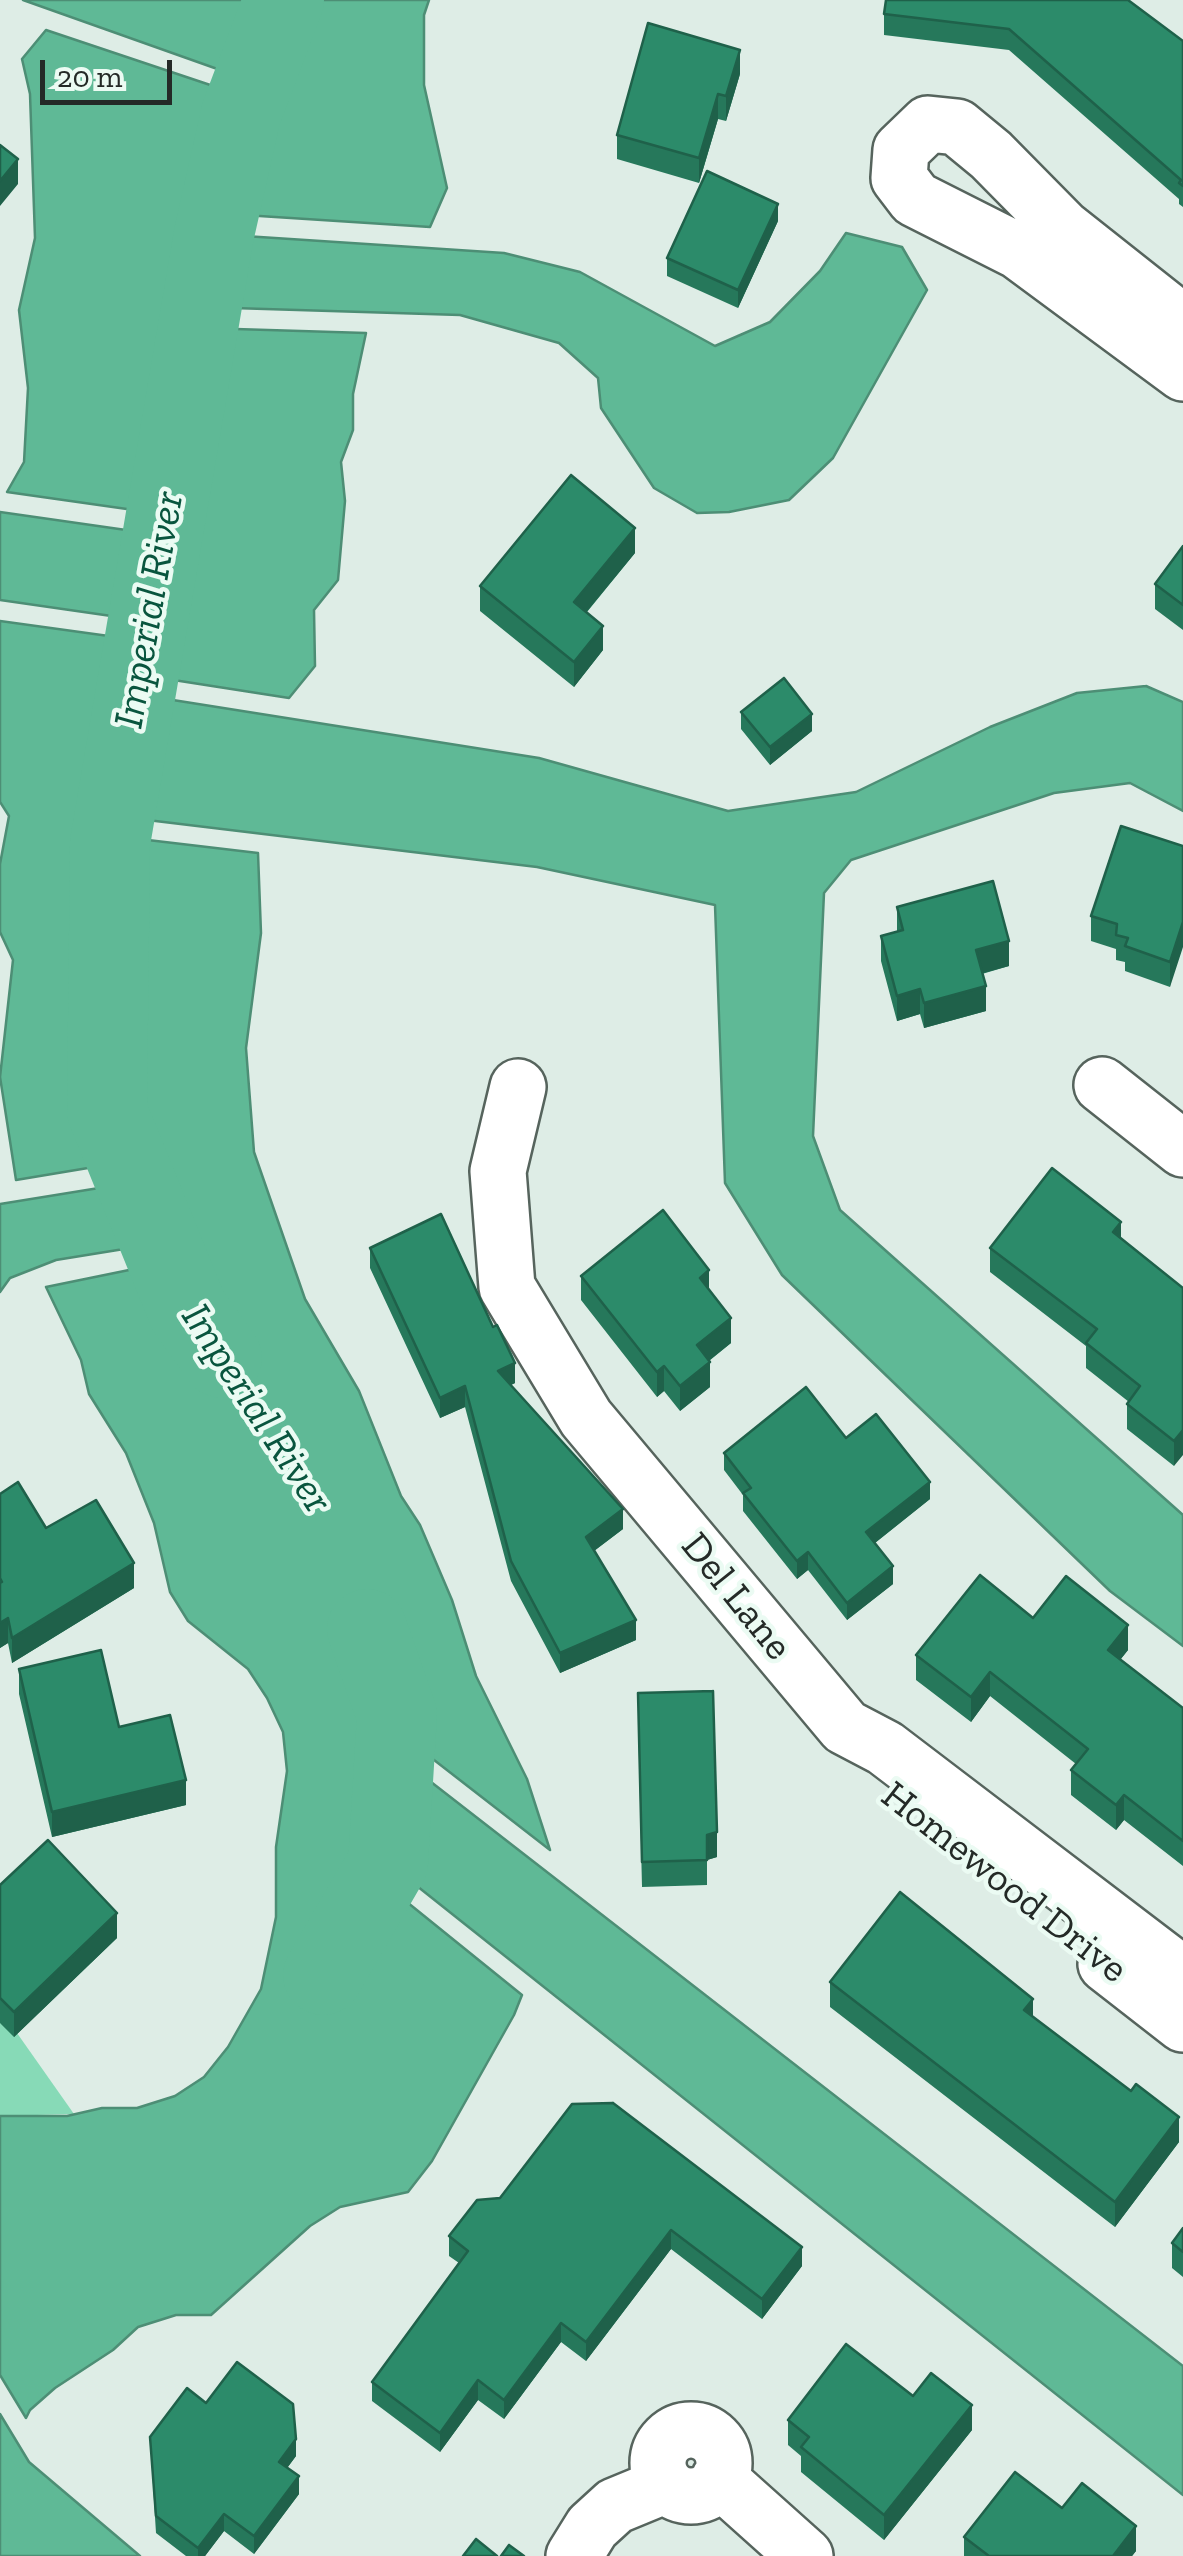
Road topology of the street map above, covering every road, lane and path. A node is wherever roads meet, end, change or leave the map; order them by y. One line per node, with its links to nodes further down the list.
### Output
1 (1183, 323): 2 (street)
2 (1183, 373)
3 (1102, 1086): 5 (street)
4 (518, 1087): 6 (street, Del Lane)
5 (1183, 1149)
6 (846, 1727): 7 (street, Del Lane); 8 (street, Homewood Drive)
7 (1183, 1976)
8 (1183, 2024)
9 (776, 2545): 10 (street)
10 (574, 2556)

